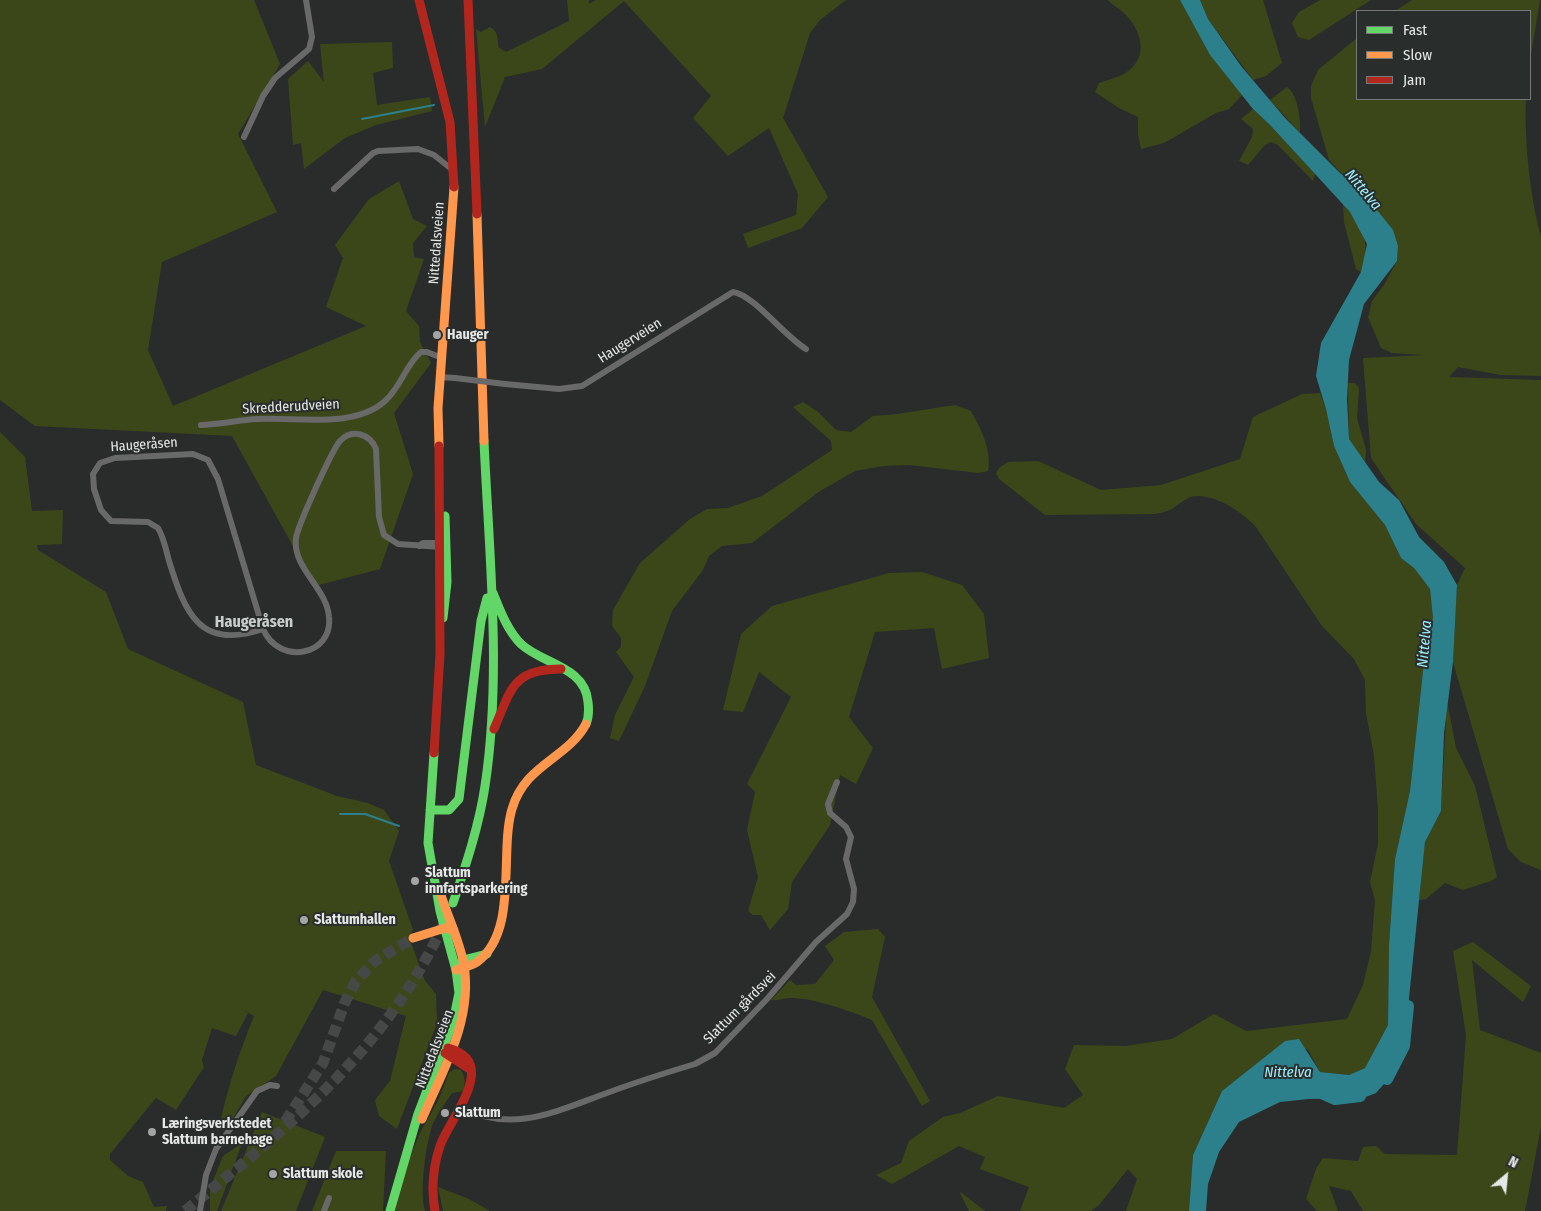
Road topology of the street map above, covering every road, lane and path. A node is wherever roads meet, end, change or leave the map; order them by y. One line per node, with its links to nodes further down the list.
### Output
1 (306, 0): 5 (street)
2 (419, 0): 6 (main road, Nittedalsveien)
3 (462, 0): 10 (main road)
4 (468, 0): 10 (main road)
5 (244, 137)
6 (454, 172): 7 (street); 9 (main road, Nittedalsveien)
7 (334, 189)
8 (806, 349): 11 (street, Haugerveien, bridge)
9 (442, 358): 11 (main road, Nittedalsveien); 12 (street, Skredderudveien)
10 (481, 367): 14 (main road)
11 (440, 377): 13 (main road, Nittedalsveien)
12 (201, 425)
13 (442, 545): 15 (street, Haugeråsen); 19 (main road, Nittedalsveien)
14 (490, 584): 16 (main road); 17 (main road); 19 (main road)
15 (263, 629): 15 (street, Haugeråsen)
16 (565, 669): 17 (main road); 23 (main road)
17 (491, 736): 20 (main road)
18 (836, 782): 27 (street, Slattum gårdsvei)
19 (430, 810): 21 (main road, Nittedalsveien)
20 (453, 903)
21 (449, 929): 22 (main road); 23 (main road, Nittedalsveien)
22 (413, 938)
23 (461, 966): 24 (main road, Nittedalsveien); 25 (main road, Nittedalsveien)
24 (442, 1049): 25 (main road); 28 (main road, Nittedalsveien)
25 (450, 1053): 27 (main road); 28 (main road, Nittedalsveien)
26 (277, 1086): 30 (street)
27 (461, 1107): 33 (main road)
28 (413, 1135): 32 (main road, Nittedalsveien)
29 (329, 1198): 31 (street)
30 (200, 1211)
31 (324, 1211)
32 (390, 1211)
33 (435, 1211)

